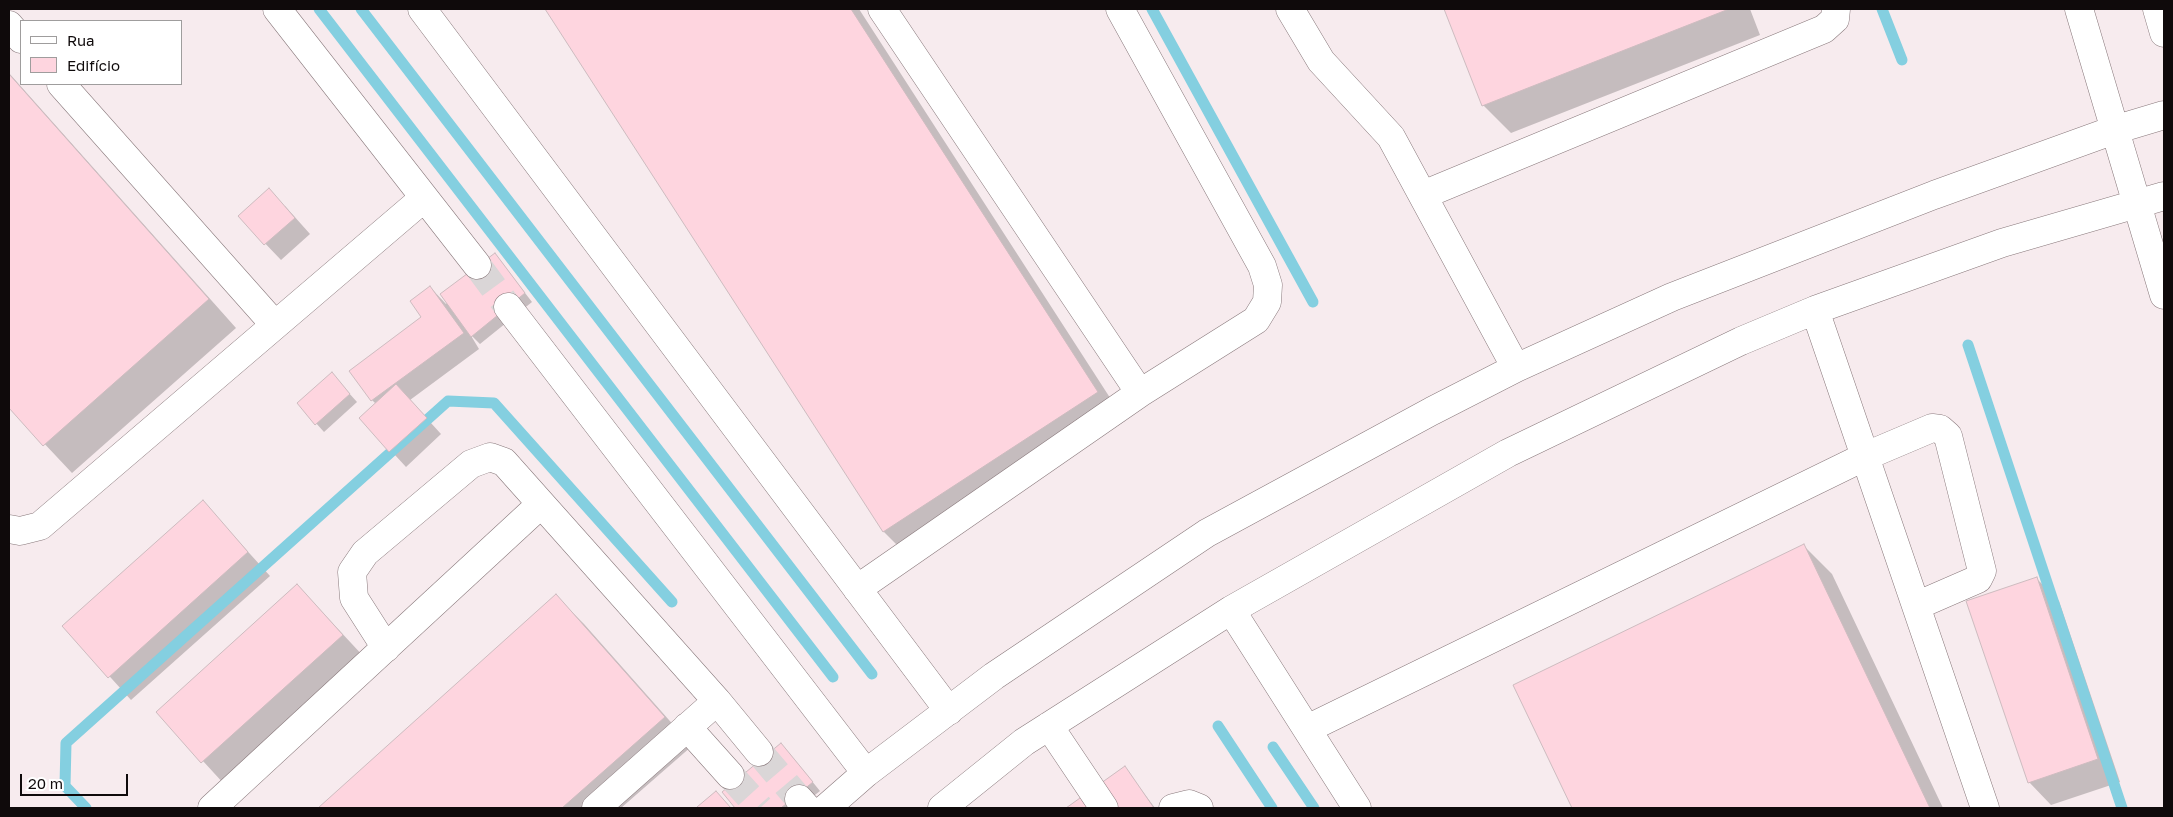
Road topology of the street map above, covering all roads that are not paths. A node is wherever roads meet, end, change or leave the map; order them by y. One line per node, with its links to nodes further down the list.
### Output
1 (277, 9): 17 (lane)
2 (422, 9): 29 (lane)
3 (882, 9): 25 (lane)
4 (1120, 9): 25 (lane)
5 (1290, 9): 15 (lane)
6 (1836, 9): 15 (lane)
7 (2079, 9): 14 (lane)
8 (2157, 9): 10 (lane)
9 (9, 25): 11 (lane)
10 (2164, 32)
11 (20, 38)
12 (62, 85): 23 (lane)
13 (2164, 116): 14 (lane)
14 (2114, 130): 18 (lane); 24 (lane)
15 (1423, 195): 24 (lane)
16 (2164, 196): 18 (lane)
17 (424, 198): 19 (lane); 23 (lane)
18 (2136, 205): 20 (lane); 22 (lane)
19 (477, 266)
20 (2164, 295)
21 (508, 307): 39 (lane)
22 (1815, 310): 26 (lane); 31 (lane)
23 (275, 325): 28 (lane)
24 (1516, 368): 34 (lane)
25 (1140, 393): 29 (lane)
26 (1866, 456): 30 (lane); 30 (lane); 37 (lane)
27 (540, 505): 32 (lane); 32 (lane); 33 (lane)
28 (9, 529)
29 (857, 589): 34 (lane)
30 (1916, 606): 49 (lane)
31 (1231, 610): 35 (lane); 37 (lane)
32 (386, 648): 41 (lane)
33 (717, 701): 36 (lane); 38 (lane)
34 (949, 711): 39 (lane)
35 (1049, 726): 44 (lane); 45 (lane)
36 (687, 727): 40 (lane); 42 (lane)
37 (1307, 729): 48 (lane)
38 (760, 752)
39 (866, 773): 43 (lane)
40 (730, 774)
41 (212, 808)
42 (596, 808)
43 (826, 808)
44 (942, 808)
45 (1104, 808)
46 (1173, 808): 47 (lane)
47 (1199, 808)
48 (1357, 808)
49 (1985, 808)

